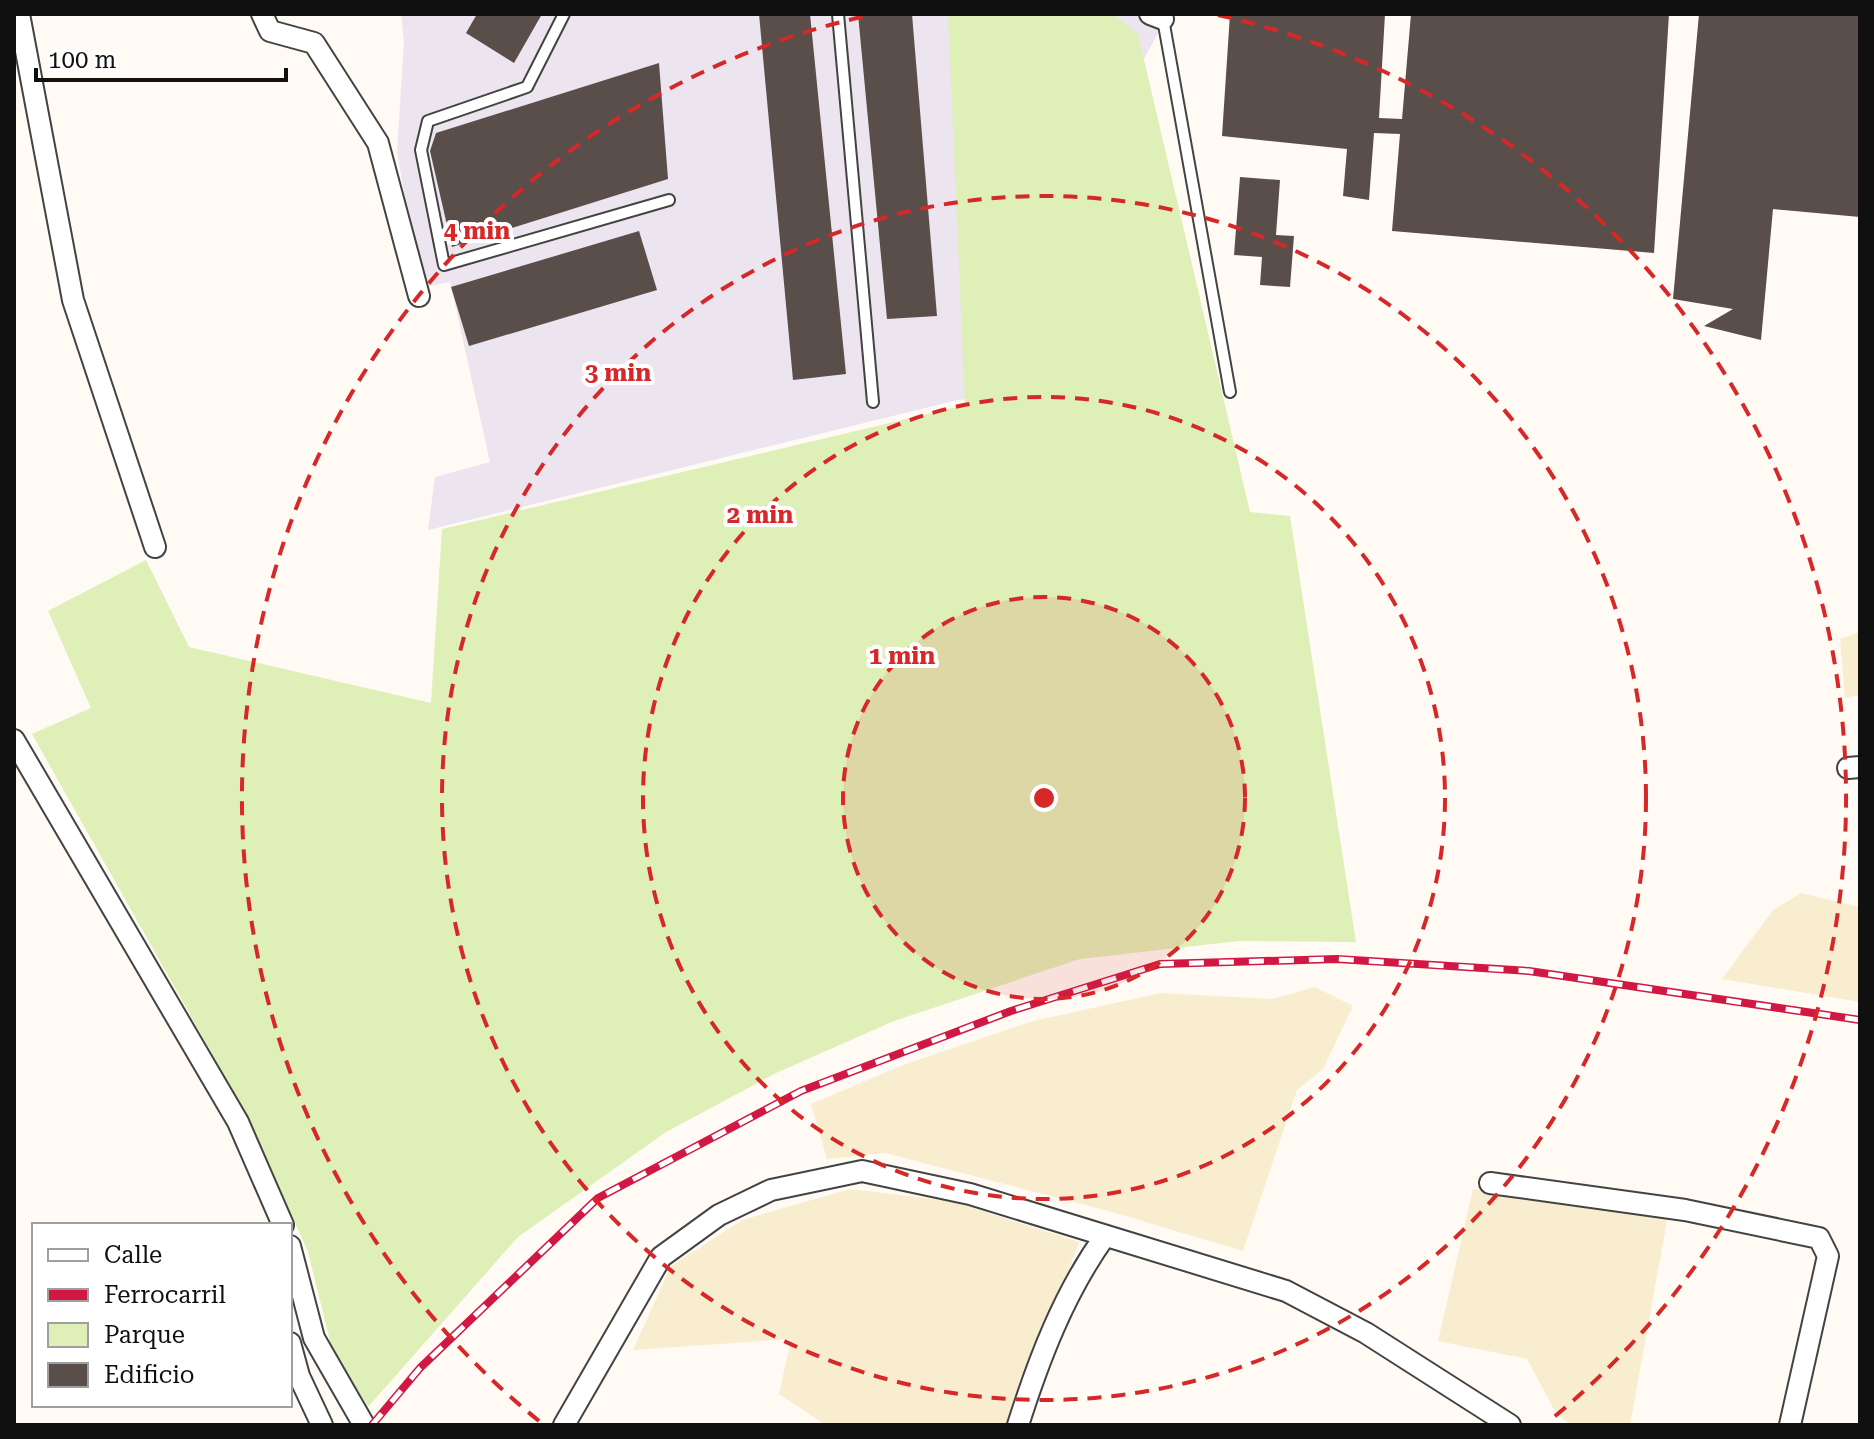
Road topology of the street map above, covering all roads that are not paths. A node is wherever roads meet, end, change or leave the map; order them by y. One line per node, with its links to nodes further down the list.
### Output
1 (19, 14): 10 (street)
2 (262, 14): 7 (street)
3 (564, 14): 6 (lane)
4 (838, 14): 9 (lane)
5 (1159, 15): 8 (lane)
6 (669, 200)
7 (419, 296)
8 (1230, 392)
9 (873, 402)
10 (155, 547)
11 (17, 749): 13 (street)
12 (1490, 1183): 24 (street)
13 (275, 1203): 14 (street); 15 (street)
14 (276, 1223)
15 (282, 1223)
16 (1105, 1236): 21 (street); 22 (street); 23 (street)
17 (292, 1254): 20 (street)
18 (292, 1350): 19 (street)
19 (322, 1425)
20 (364, 1425)
21 (564, 1425)
22 (1018, 1425)
23 (1510, 1425)
24 (1790, 1425)

